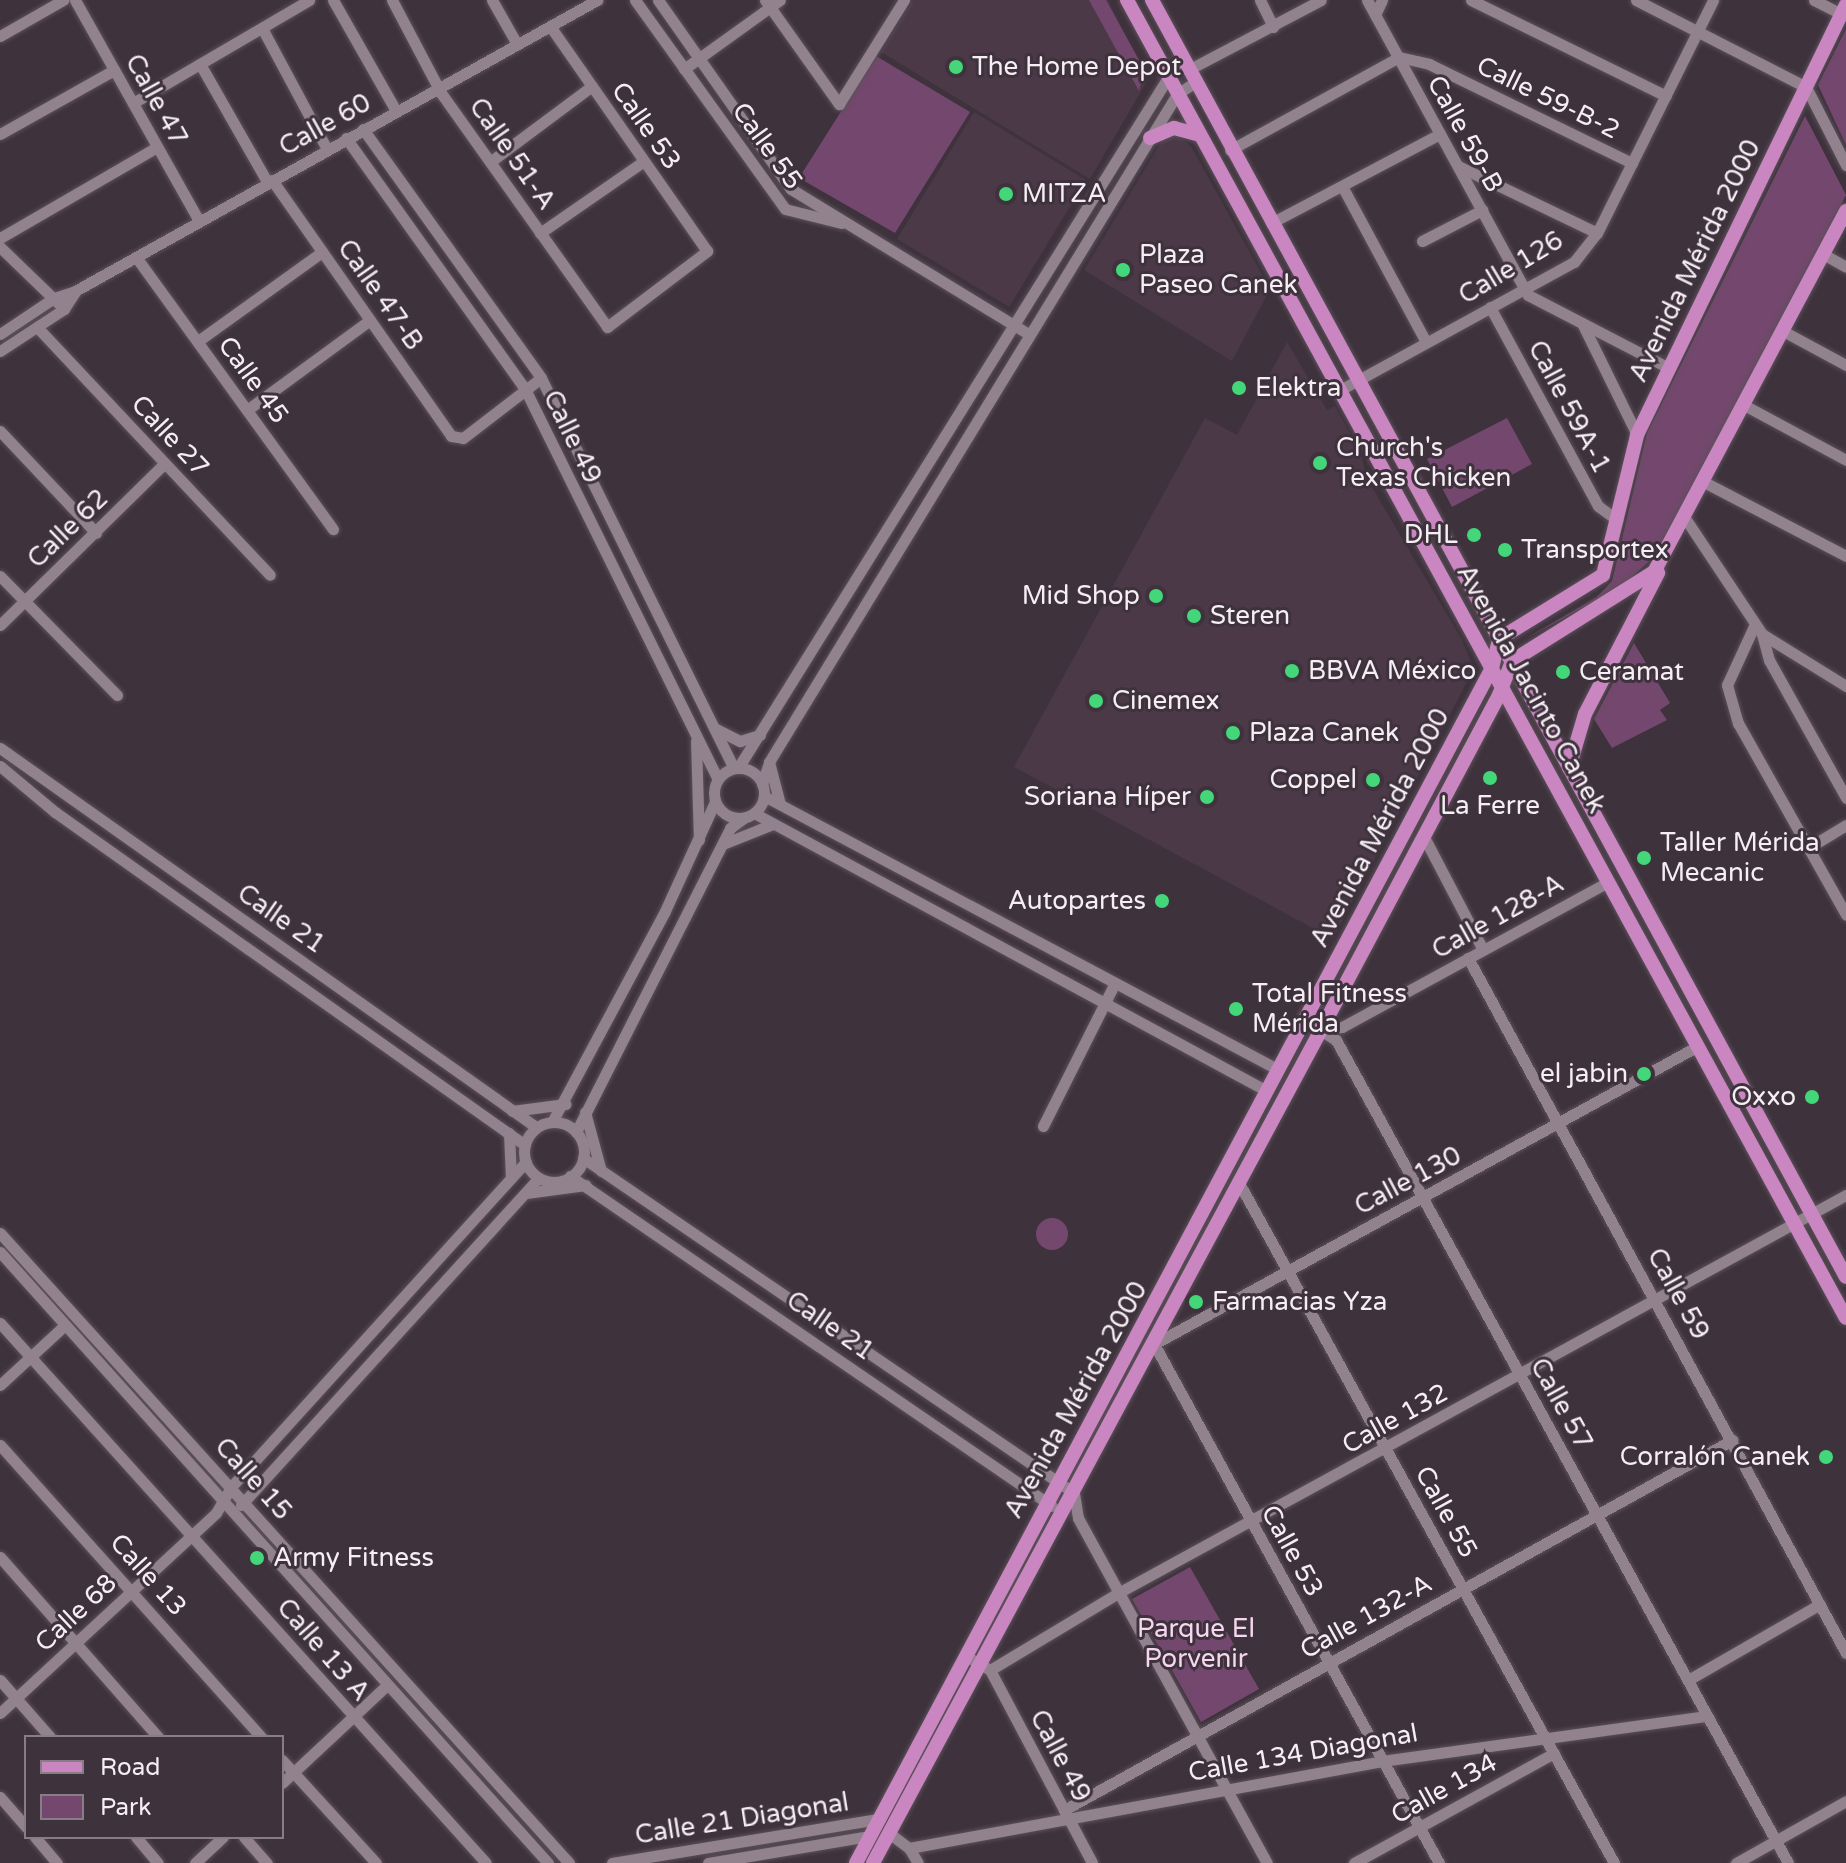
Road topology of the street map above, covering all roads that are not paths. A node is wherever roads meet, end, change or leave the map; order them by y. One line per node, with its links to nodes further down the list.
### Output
1 (63, 0): 28 (street)
2 (75, 0): 35 (street, Calle 47)
3 (309, 0): 26 (street)
4 (333, 0): 44 (street)
5 (392, 0): 38 (street, Calle 51-A)
6 (492, 0): 29 (street)
7 (635, 0): 34 (street, Calle 55)
8 (658, 0): 32 (street, Calle 55)
9 (904, 0): 21 (street)
10 (1127, 0): 36 (main road, Avenida Jacinto Canek)
11 (1152, 0): 30 (main road, Avenida Jacinto Canek)
12 (1260, 0): 25 (street)
13 (1321, 0): 25 (street)
14 (1367, 0): 23 (street, Calle 59-B)
15 (1382, 0): 23 (street)
16 (1471, 0): 42 (street)
17 (1636, 0): 27 (street)
18 (1713, 0): 27 (street, Calle 126)
19 (1814, 0): 22 (street)
20 (592, 1): 24 (street, Calle 60)
21 (772, 2): 32 (street)
22 (1844, 10): 40 (main road, Avenida Mérida 2000)
23 (1375, 15): 31 (street, Calle 59-B)
24 (550, 26): 29 (street, Calle 60); 39 (street, Calle 53)
25 (1273, 27): 37 (street)
26 (262, 28): 33 (street); 52 (street)
27 (1698, 31): 40 (street); 42 (street, Calle 126)
28 (1, 33)
29 (517, 44): 38 (street, Calle 60)
30 (1182, 55): 36 (street); 37 (main road, Avenida Jacinto Canek)
31 (1399, 57): 47 (street, Calle 59-B); 53 (street); 56 (street, Calle 59-B-2)
32 (699, 58): 34 (street); 65 (street, Calle 55)
33 (200, 64): 43 (street); 59 (street, Calle 47-B)
34 (684, 69): 65 (street, Calle 55)
35 (114, 70): 43 (street, Calle 47); 46 (street)
36 (1168, 76): 41 (main road, Avenida Jacinto Canek); 84 (street)
37 (1191, 76): 41 (street); 53 (main road, Avenida Jacinto Canek)
38 (440, 86): 44 (street, Calle 60); 55 (street, Calle 51-A)
39 (592, 86): 54 (street, Calle 53); 55 (street)
40 (1806, 87): 57 (street); 94 (main road, Avenida Mérida 2000)
41 (1177, 94): 48 (main road, Avenida Jacinto Canek); 50 (street)
42 (1666, 96): 56 (street, Calle 126)
43 (133, 103): 51 (street, Calle 47)
44 (396, 111): 45 (street, Calle 60)
45 (363, 129): 49 (street, Calle 60); 70 (street, Calle 49)
46 (0, 134)
47 (1440, 134): 58 (street, Calle 59-B); 60 (street)
48 (1200, 135): 50 (main road); 98 (main road, Avenida Jacinto Canek)
49 (346, 138): 52 (street, Calle 60); 74 (street, Calle 49)
50 (1150, 138): 89 (street)
51 (157, 147): 63 (street, Calle 47); 68 (street)
52 (327, 149): 59 (street, Calle 60)
53 (1230, 150): 64 (main road, Avenida Jacinto Canek)
54 (644, 161): 66 (street); 86 (street, Calle 53)
55 (490, 162): 66 (street, Calle 51-A)
56 (1632, 163): 67 (street, Calle 126)
57 (1846, 165)
58 (1458, 166): 61 (street, Calle 59-B); 67 (street)
59 (270, 181): 63 (street, Calle 60); 72 (street, Calle 47-B)
60 (1342, 186): 64 (street); 91 (street)
61 (1482, 210): 69 (street); 77 (street, Calle 59-B)
62 (1846, 211): 73 (main road)
63 (199, 221): 75 (street, Calle 60)
64 (1271, 223): 96 (main road, Avenida Jacinto Canek)
65 (854, 226): 84 (street)
66 (540, 233): 86 (street, Calle 51-A)
67 (1597, 233): 77 (street, Calle 126)
68 (0, 238)
69 (1422, 241)
70 (445, 245): 74 (street); 95 (street, Calle 49)
71 (0, 247): 79 (street)
72 (322, 252): 82 (street, Calle 47-B); 90 (street)
73 (1823, 254): 76 (street); 87 (main road)
74 (430, 256): 97 (street, Calle 49)
75 (136, 257): 78 (street, Calle 60); 90 (street, Calle 45)
76 (1846, 267)
77 (1525, 288): 80 (street, Calle 126); 83 (street)
78 (75, 291): 79 (street, Calle 60); 81 (street, Calle 60)
79 (54, 298): 81 (street); 88 (street, Calle 60)
80 (1490, 307): 91 (street, Calle 126); 107 (street, Calle 59A-1)
81 (64, 309): 85 (street, Calle 60)
82 (370, 320): 97 (street, Calle 47-B); 100 (street)
83 (1582, 323): 94 (street); 102 (street)
84 (1014, 325): 89 (street); 111 (street)
85 (37, 327): 92 (street, Calle 60); 104 (street, Calle 27)
86 (607, 327)
87 (1783, 331): 93 (street); 99 (main road)
88 (0, 334)
89 (1029, 334): 113 (street)
90 (198, 341): 100 (street, Calle 45)
91 (1426, 342): 96 (street, Calle 126)
92 (0, 351)
93 (1846, 365)
94 (1669, 368): 102 (main road, Avenida Mérida 2000)
95 (541, 378): 97 (street); 114 (street, Calle 49)
96 (1357, 380): 98 (street, Calle 126); 121 (main road, Avenida Jacinto Canek)
97 (525, 389): 115 (street, Calle 49)
98 (1340, 390): 123 (main road, Avenida Jacinto Canek)
99 (1744, 405): 103 (street); 105 (main road)
100 (247, 410): 108 (street, Calle 45)
101 (0, 431): 109 (street)
102 (1637, 435): 107 (main road, Avenida Mérida 2000)
103 (1846, 460)
104 (165, 463): 109 (street, Calle 62); 116 (street, Calle 27)
105 (1704, 482): 106 (main road); 112 (street)
106 (1685, 518): 110 (main road); 120 (street)
107 (1617, 520): 121 (main road, Avenida Mérida 2000)
108 (333, 529)
109 (96, 533): 118 (street, Calle 62)
110 (1667, 552): 122 (main road); 134 (main road)
111 (872, 554): 113 (street); 128 (street)
112 (1846, 556)
113 (889, 564): 131 (street)
114 (633, 565): 115 (street); 127 (street, Calle 49)
115 (614, 572): 129 (street, Calle 49)
116 (270, 575)
117 (0, 576): 118 (street)
118 (25, 601): 119 (street, Calle 62); 126 (street)
119 (0, 625)
120 (1758, 629): 124 (street); 137 (street); 146 (street)
121 (1499, 639): 122 (main road, Avenida Jacinto Canek); 123 (main road, Avenida Mérida 2000)
122 (1512, 661): 125 (main road, Avenida Mérida 2000); 134 (main road, Avenida Jacinto Canek)
123 (1492, 668): 125 (main road, Avenida Jacinto Canek); 159 (main road, Avenida Mérida 2000)
124 (1846, 686)
125 (1503, 687): 143 (main road, Avenida Mérida 2000); 148 (main road, Avenida Jacinto Canek)
126 (117, 695)
127 (713, 726): 128 (street); 133 (street, Calle 49)
128 (760, 735): 133 (street)
129 (696, 737): 135 (street, Calle 49); 144 (street)
130 (0, 748): 147 (street, Calle 21)
131 (769, 762): 136 (street); 139 (street)
132 (0, 766): 149 (street, Calle 21)
133 (736, 768): 135 (street); 136 (street)
134 (1569, 768): 170 (main road, Avenida Jacinto Canek)
135 (718, 779): 138 (street)
136 (763, 790): 139 (street); 140 (street)
137 (1846, 798)
138 (715, 802): 140 (street); 144 (street)
139 (780, 804): 155 (street)
140 (749, 816): 141 (street); 145 (street)
141 (774, 824): 145 (street); 157 (street)
142 (1846, 825): 146 (street)
143 (1424, 837): 151 (street); 160 (main road, Avenida Mérida 2000)
144 (699, 844): 153 (street)
145 (721, 846): 154 (street)
146 (1808, 848): 150 (street)
147 (173, 872): 149 (street); 156 (street, Calle 21)
148 (1608, 882): 151 (street, Calle 128-A); 161 (main road, Avenida Jacinto Canek)
149 (162, 887): 158 (street, Calle 21)
150 (1846, 915)
151 (1483, 950): 152 (street, Calle 128-A)
152 (1468, 958): 160 (street, Calle 128-A); 168 (street, Calle 59)
153 (637, 965): 154 (street); 164 (street)
154 (655, 974): 166 (street)
155 (1115, 983): 157 (street); 162 (street)
156 (342, 988): 158 (street); 165 (street, Calle 21)
157 (1105, 1003): 163 (street); 169 (street)
158 (329, 1004): 173 (street, Calle 21)
159 (1305, 1020): 160 (street, Calle 57); 162 (main road, Avenida Mérida 2000)
160 (1322, 1028): 182 (main road, Avenida Mérida 2000); 186 (street, Calle 57)
161 (1698, 1046): 168 (street, Calle 130); 174 (main road, Avenida Jacinto Canek)
162 (1279, 1070): 163 (main road, Avenida Mérida 2000)
163 (1267, 1091): 201 (main road, Avenida Mérida 2000)
164 (566, 1104): 165 (street); 167 (street)
165 (512, 1111): 171 (street, Calle 21)
166 (585, 1111): 172 (street); 178 (street)
167 (552, 1122): 171 (street); 172 (street)
168 (1558, 1124): 186 (street, Calle 130); 194 (street, Calle 59)
169 (1043, 1126)
170 (1766, 1126): 174 (main road); 187 (main road, Avenida Jacinto Canek)
171 (536, 1127): 175 (street)
172 (576, 1132): 176 (street)
173 (509, 1133): 175 (street, Calle 21); 180 (street)
174 (1747, 1137): 188 (main road, Avenida Jacinto Canek)
175 (525, 1145): 177 (street)
176 (583, 1158): 178 (street, Calle 21); 179 (street)
177 (526, 1162): 180 (street); 181 (street)
178 (601, 1171): 195 (street, Calle 21)
179 (570, 1176): 181 (street); 183 (street, Calle 21)
180 (511, 1178): 199 (street)
181 (539, 1178): 184 (street)
182 (1239, 1183): 191 (street, Calle 55); 203 (main road, Avenida Mérida 2000)
183 (585, 1185): 184 (street); 200 (street, Calle 21)
184 (526, 1193): 202 (street)
185 (1846, 1195): 187 (street, Calle 132)
186 (1423, 1199): 191 (street, Calle 130); 205 (street, Calle 57)
187 (1815, 1216): 188 (street, Calle 132); 192 (main road, Avenida Jacinto Canek)
188 (1794, 1223): 193 (main road, Avenida Jacinto Canek); 194 (street, Calle 132)
189 (0, 1233): 211 (street, Calle 15)
190 (0, 1252): 198 (street, Calle 15)
191 (1288, 1271): 203 (street, Calle 130); 209 (street, Calle 55)
192 (1844, 1273): 193 (main road)
193 (1824, 1279): 196 (main road, Avenida Jacinto Canek)
194 (1657, 1301): 205 (street, Calle 132); 207 (street, Calle 59)
195 (817, 1318): 200 (street); 210 (street, Calle 21)
196 (1846, 1318)
197 (0, 1323): 204 (street, Calle 13 A)
198 (65, 1325): 204 (street); 215 (street, Calle 15)
199 (376, 1327): 202 (street); 211 (street)
200 (806, 1336): 214 (street, Calle 21)
201 (1138, 1336): 203 (street); 210 (main road, Avenida Mérida 2000)
202 (391, 1343): 213 (street)
203 (1154, 1344): 212 (main road, Avenida Mérida 2000); 219 (street, Calle 53)
204 (30, 1357): 206 (street); 220 (street, Calle 13 A)
205 (1521, 1376): 209 (street, Calle 132); 217 (street, Calle 57)
206 (0, 1385)
207 (1732, 1440): 217 (street, Calle 132-A); 225 (street, Calle 59)
208 (0, 1445): 223 (street, Calle 13)
209 (1386, 1450): 219 (street, Calle 132); 222 (street, Calle 55)
210 (1057, 1482): 212 (street, Calle 21); 214 (main road, Avenida Mérida 2000)
211 (231, 1487): 213 (street, Calle 15); 215 (street)
212 (1074, 1493): 216 (main road, Avenida Mérida 2000); 218 (street)
213 (245, 1503): 215 (street); 270 (street, Calle 15)
214 (1046, 1503): 216 (street, Calle 21); 228 (main road, Avenida Mérida 2000)
215 (222, 1509): 220 (street, Calle 68); 233 (street, Calle 15)
216 (1063, 1513): 218 (street, Calle 21); 230 (main road, Avenida Mérida 2000)
217 (1597, 1514): 222 (street, Calle 132-A); 232 (street, Calle 57)
218 (1078, 1518): 224 (street)
219 (1251, 1523): 224 (street, Calle 132); 229 (street, Calle 53)
220 (193, 1535): 223 (street, Calle 68); 237 (street, Calle 13 A)
221 (0, 1557): 226 (street)
222 (1463, 1588): 229 (street, Calle 132-A); 241 (street, Calle 55)
223 (133, 1590): 226 (street, Calle 68); 240 (street, Calle 13)
224 (1118, 1593): 230 (street, Calle 132); 242 (street)
225 (1820, 1604): 227 (street, Calle 59); 232 (street)
226 (77, 1642): 234 (street, Calle 68); 239 (street)
227 (1846, 1653)
228 (966, 1656): 230 (street); 252 (main road, Avenida Mérida 2000)
229 (1328, 1663): 242 (street, Calle 132-A); 244 (street, Calle 53)
230 (986, 1667): 251 (street, Calle 49); 255 (main road, Avenida Mérida 2000)
231 (0, 1680): 234 (street)
232 (1688, 1680): 236 (street, Calle 57)
233 (387, 1685): 237 (street); 269 (street, Calle 15)
234 (16, 1698): 235 (street, Calle 68); 238 (street)
235 (0, 1713)
236 (1707, 1716): 241 (street, Calle 134 Diagonal); 261 (street, Calle 57)
237 (353, 1718): 246 (street); 268 (street, Calle 13 A)
238 (48, 1735)
239 (156, 1735)
240 (259, 1735)
241 (1544, 1735): 243 (street, Calle 55); 244 (street, Calle 134 Diagonal)
242 (1196, 1736): 248 (street); 251 (street, Calle 132-A)
243 (1554, 1753): 254 (street, Calle 134); 280 (street, Calle 55)
244 (1382, 1761): 248 (street, Calle 134 Diagonal); 254 (street, Calle 53)
245 (284, 1762): 246 (street)
246 (293, 1773): 247 (street); 267 (street)
247 (284, 1781)
248 (1225, 1788): 251 (street, Calle 134 Diagonal); 277 (street)
249 (0, 1797): 253 (street)
250 (1846, 1801): 261 (street)
251 (1066, 1814): 262 (street, Calle 134 Diagonal); 276 (street, Calle 49)
252 (879, 1819): 256 (main road, Avenida Mérida 2000); 271 (street, Calle 21 Diagonal)
253 (24, 1825)
254 (1420, 1828): 278 (street, Calle 134); 279 (street, Calle 53)
255 (889, 1833): 262 (street); 274 (main road, Avenida Mérida 2000)
256 (870, 1836): 272 (street, Calle 21 Diagonal); 273 (main road, Avenida Mérida 2000)
257 (37, 1839): 263 (street)
258 (138, 1839): 264 (street)
259 (221, 1839): 265 (street)
260 (246, 1839): 266 (street)
261 (1776, 1840): 281 (street); 282 (street, Calle 57)
262 (909, 1848): 275 (street)
263 (57, 1863)
264 (158, 1863)
265 (195, 1863)
266 (267, 1863)
267 (376, 1863)
268 (486, 1863)
269 (548, 1863)
270 (569, 1863)
271 (612, 1863)
272 (708, 1863)
273 (856, 1863)
274 (873, 1863)
275 (918, 1863)
276 (1092, 1863)
277 (1267, 1863)
278 (1354, 1863)
279 (1439, 1863)
280 (1614, 1863)
281 (1736, 1863)
282 (1788, 1863)

